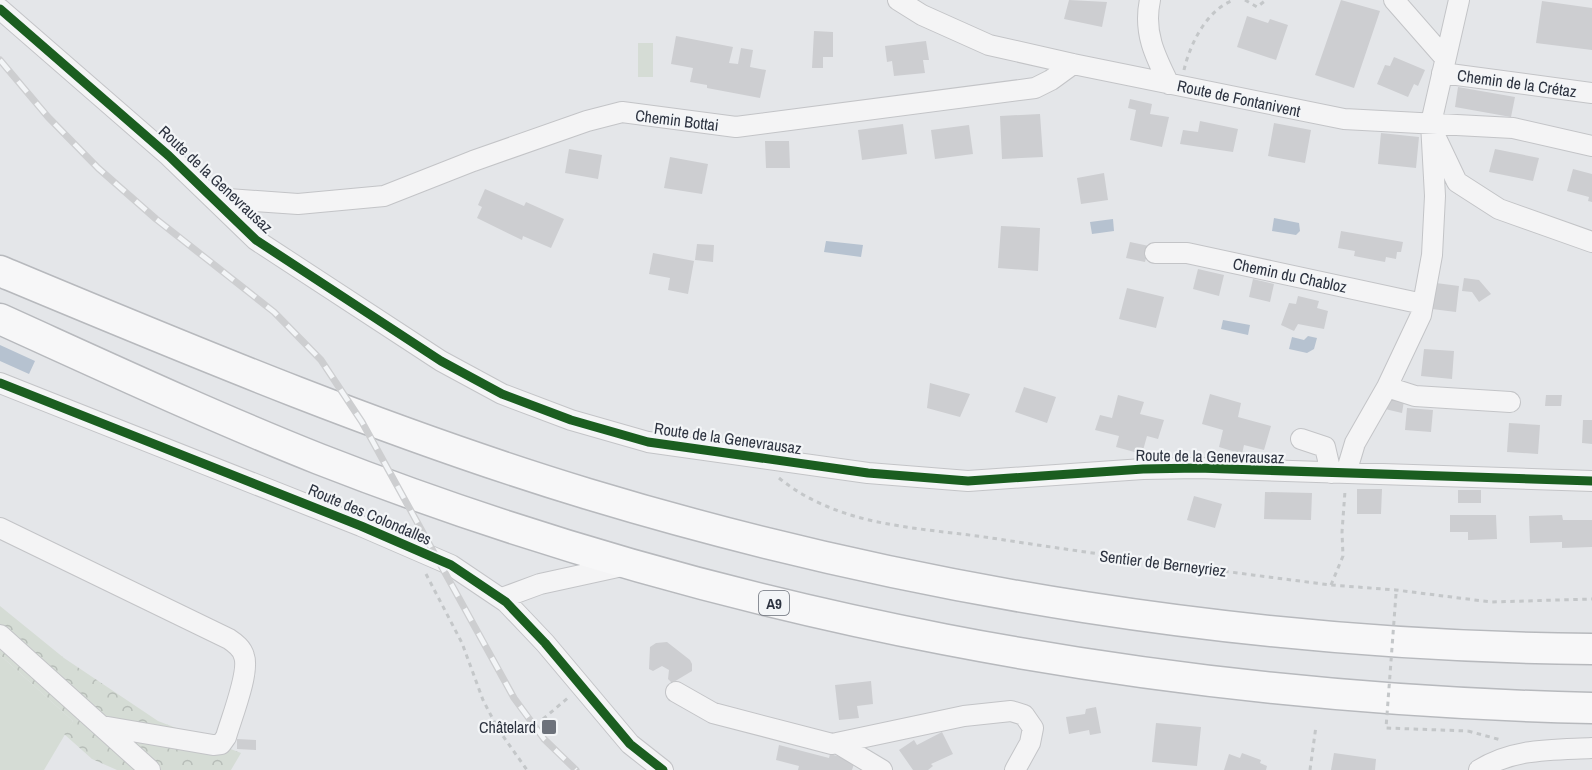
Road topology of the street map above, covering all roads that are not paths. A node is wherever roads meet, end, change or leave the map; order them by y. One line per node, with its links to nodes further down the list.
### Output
1 (898, 0): 6 (street, Route de Fontanivent)
2 (1150, 0): 8 (street)
3 (1394, 0): 7 (street)
4 (1459, 0): 7 (street)
5 (0, 9): 12 (street, Route de la Genevrausaz)
6 (1072, 64): 8 (street, Route de Fontanivent); 12 (street, Chemin Bottai)
7 (1443, 65): 9 (street, Chemin de la Crétaz); 10 (street)
8 (1175, 85): 10 (street, Route de Fontanivent)
9 (1592, 93)
10 (1431, 123): 11 (street, Route de Fontanivent); 13 (street); 16 (street)
11 (1592, 146)
12 (214, 198): 22 (street, Route de la Genevrausaz)
13 (1592, 242)
14 (1155, 253): 16 (street, Chemin du Chabloz)
15 (0, 271): 28 (highway)
16 (1423, 304): 19 (street)
17 (0, 319): 25 (highway, A9)
18 (0, 383): 26 (street, Route des Colondalles)
19 (1387, 387): 20 (street); 22 (street)
20 (1510, 402)
21 (1301, 439): 22 (street)
22 (1331, 473): 23 (street, Route de la Genevrausaz)
23 (1592, 481)
24 (0, 528): 31 (street)
25 (632, 564): 26 (street); 30 (highway, A9)
26 (502, 598): 35 (street, Route des Colondalles)
27 (0, 635): 31 (street)
28 (1592, 649)
29 (676, 692): 32 (street)
30 (1592, 708)
31 (102, 726): 34 (street)
32 (837, 743): 36 (street); 37 (street)
33 (1592, 748): 38 (street)
34 (150, 770)
35 (663, 770)
36 (882, 770)
37 (1015, 770)
38 (1479, 770)

